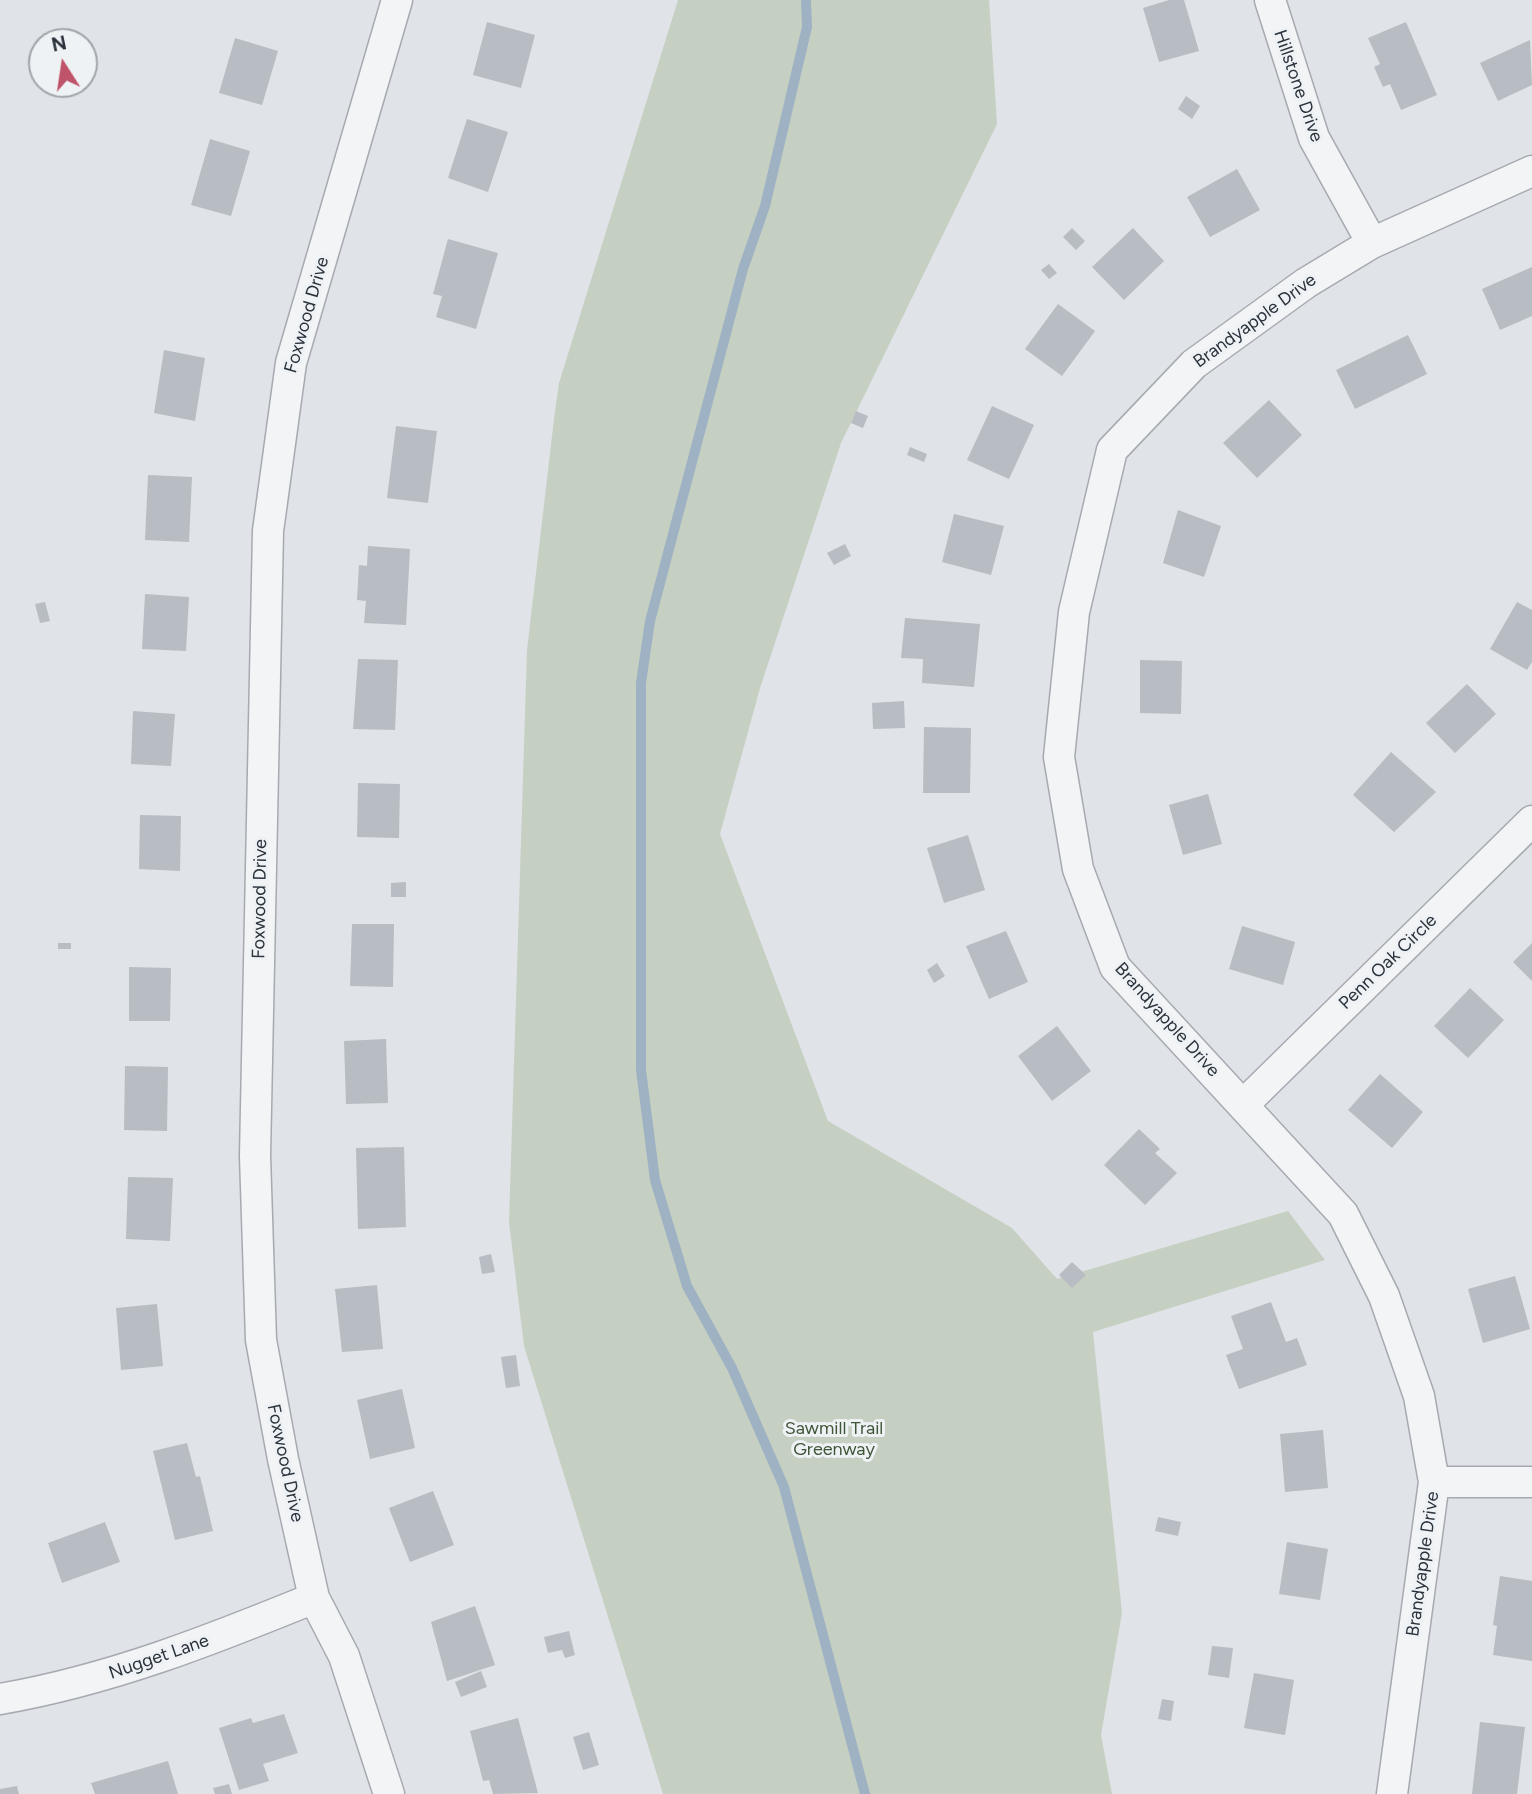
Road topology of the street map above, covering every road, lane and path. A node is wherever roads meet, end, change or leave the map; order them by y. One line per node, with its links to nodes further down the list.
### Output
1 (397, 0): 9 (street, Foxwood Drive)
2 (1270, 0): 4 (street, Hillstone Drive)
3 (1532, 172): 4 (street, Brandyapple Drive)
4 (1372, 243): 6 (street, Brandyapple Drive)
5 (1532, 821): 6 (street, Penn Oak Circle)
6 (1244, 1104): 7 (street, Brandyapple Drive)
7 (1434, 1482): 8 (street); 12 (street, Brandyapple Drive)
8 (1532, 1482)
9 (314, 1598): 10 (street, Nugget Lane); 11 (street, Foxwood Drive)
10 (0, 1699)
11 (389, 1794)
12 (1392, 1794)

